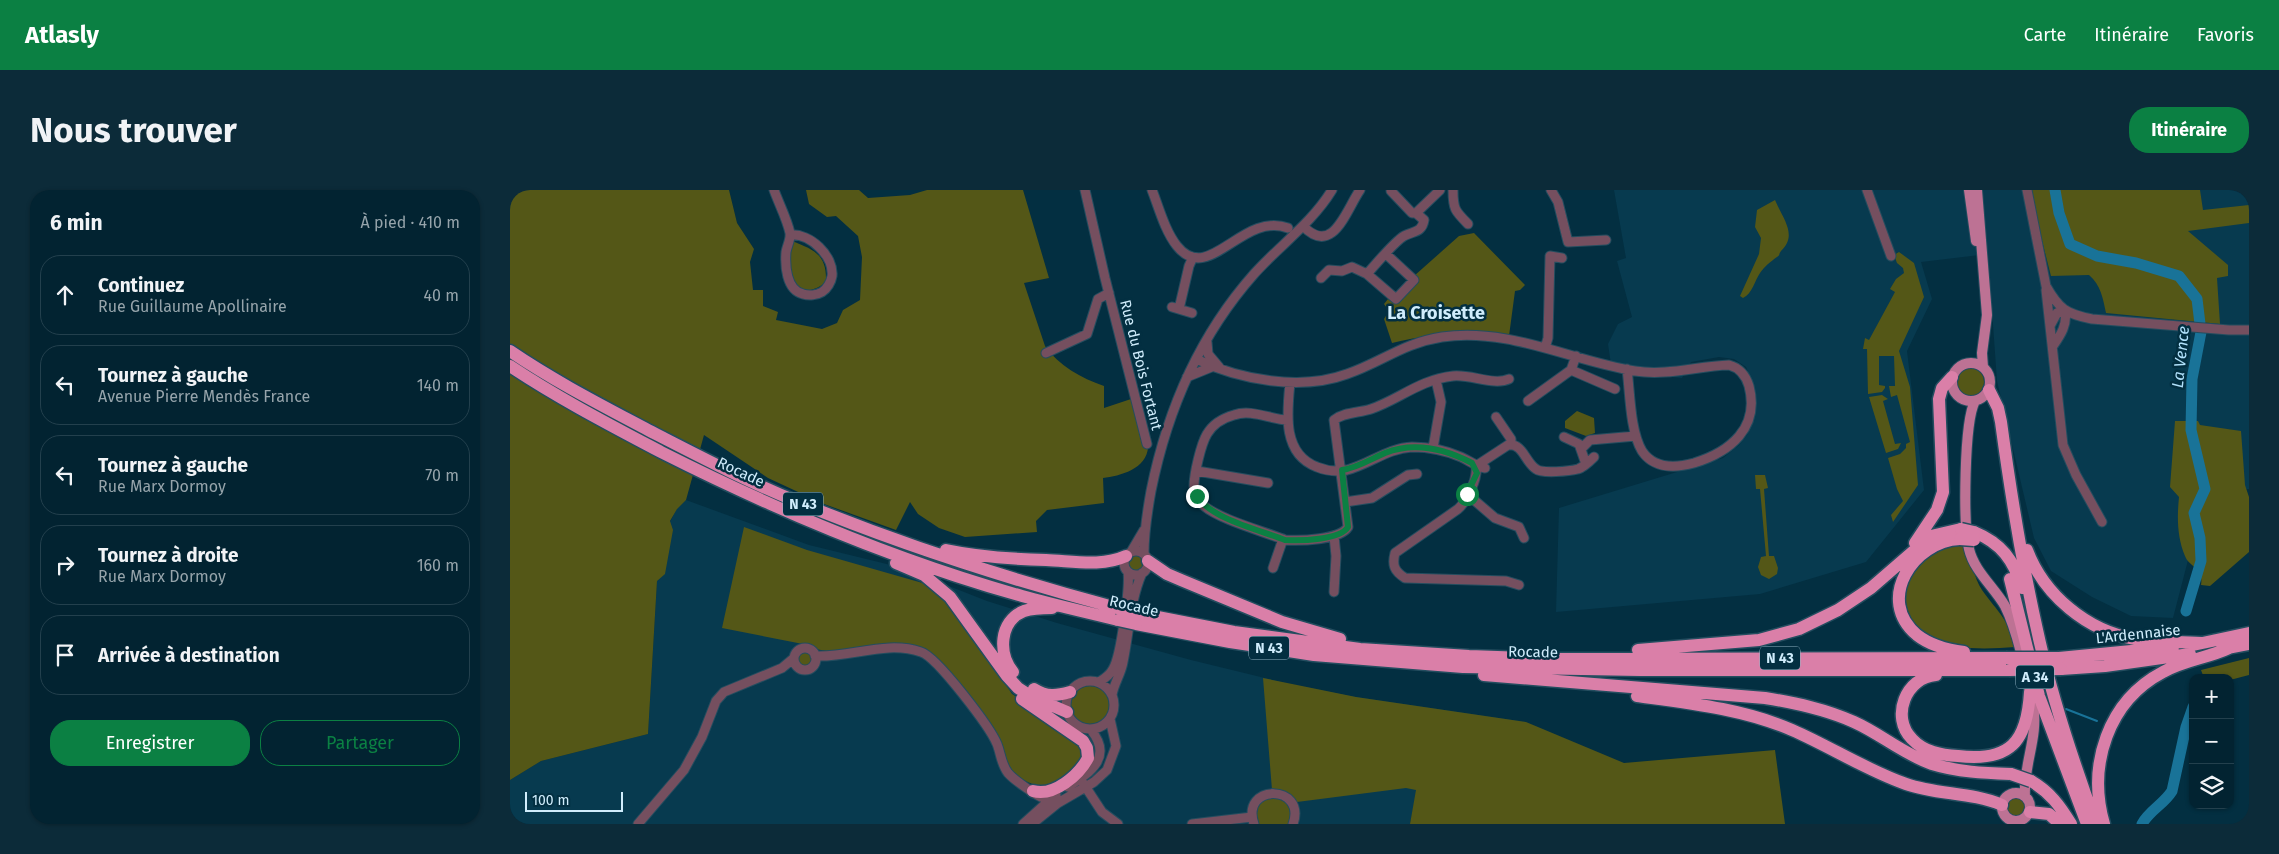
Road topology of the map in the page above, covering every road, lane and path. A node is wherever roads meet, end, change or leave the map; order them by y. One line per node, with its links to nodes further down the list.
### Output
1 (774, 190): 18 (street)
2 (1086, 190): 28 (street, Rue du Bois Fortant)
3 (1152, 190): 22 (street)
4 (1332, 190): 16 (street)
5 (1360, 190): 16 (street)
6 (1440, 190): 14 (street)
7 (1453, 190): 15 (street)
8 (1551, 190): 19 (street)
9 (1867, 190): 21 (street)
10 (1969, 190): 27 (main road)
11 (1977, 190): 27 (main road)
12 (2027, 190): 26 (street)
13 (1391, 191): 14 (street)
14 (1416, 213): 20 (street)
15 (1468, 224)
16 (1303, 226): 35 (street)
17 (1288, 228): 22 (street)
18 (790, 235): 18 (street)
19 (1606, 240)
20 (1386, 254): 24 (street); 24 (street)
21 (1891, 256)
22 (1193, 257): 30 (street)
23 (1562, 258): 38 (street)
24 (1367, 274): 25 (street)
25 (1321, 278)
26 (2046, 286): 29 (street); 32 (street)
27 (1984, 287): 36 (main road)
28 (1109, 293): 40 (street, Rue du Bois Fortant); 64 (street, Rue du Bois Fortant)
29 (2064, 310): 31 (street); 32 (street); 33 (street)
30 (1192, 313)
31 (2086, 318): 33 (street); 34 (street)
32 (2050, 325): 37 (street)
33 (2063, 329): 37 (street)
34 (2249, 330)
35 (1207, 341): 42 (street); 45 (street)
36 (1983, 343): 43 (main road); 46 (main road)
37 (2052, 346): 78 (street)
38 (1545, 348): 41 (street); 53 (street)
39 (510, 351): 81 (highway, N 43)
40 (1046, 353)
41 (1576, 356): 47 (street); 48 (street)
42 (1196, 359): 45 (street); 49 (street)
43 (1967, 363): 46 (main road); 50 (main road)
44 (510, 366): 79 (highway, Rocade / N 43)
45 (1217, 367): 49 (street); 53 (street)
46 (1983, 367): 55 (main road)
47 (1627, 369): 63 (street); 63 (street)
48 (1571, 370): 54 (street); 57 (street)
49 (1187, 377): 80 (street)
50 (1952, 377): 56 (main road); 89 (highway)
51 (1509, 379): 52 (street)
52 (1436, 380): 66 (street); 71 (street)
53 (1290, 383): 60 (street)
54 (1614, 389)
55 (1988, 390): 58 (main road); 77 (highway)
56 (1962, 399): 58 (main road); 61 (main road)
57 (1528, 401)
58 (1975, 401): 61 (main road)
59 (1496, 417): 65 (street)
60 (1287, 420): 71 (street); 72 (street)
61 (1968, 429): 113 (main road)
62 (1564, 436): 67 (street)
63 (1636, 436): 67 (street)
64 (1147, 444)
65 (1511, 445): 69 (street); 70 (street)
66 (1433, 448): 70 (street); 71 (street)
67 (1581, 449): 69 (street)
68 (1594, 457): 69 (street)
69 (1586, 464)
70 (1480, 467): 75 (street)
71 (1342, 470): 76 (street)
72 (1197, 471): 74 (street); 86 (street)
73 (1417, 474): 76 (street)
74 (1268, 483)
75 (1467, 494): 85 (street); 93 (street)
76 (1345, 502): 83 (street)
77 (2015, 510): 98 (highway); 138 (highway)
78 (2102, 522)
79 (820, 526): 95 (highway, Rocade / N 43); 103 (highway)
80 (1144, 530): 87 (street); 88 (street)
81 (874, 532): 87 (highway); 95 (highway, N 43)
82 (1960, 534): 84 (highway, bridge); 89 (highway); 108 (highway, L'Ardennaise / A 34)
83 (1334, 536): 86 (street); 94 (street)
84 (1974, 536): 137 (highway, A 34); 138 (highway)
85 (1524, 538)
86 (1283, 539): 90 (street)
87 (1129, 554): 88 (street); 91 (street)
88 (1146, 558): 92 (street); 101 (highway)
89 (1897, 564): 104 (highway, N 43)
90 (1274, 568)
91 (1128, 572): 92 (street); 111 (street)
92 (1142, 573): 114 (street)
93 (1519, 585)
94 (1334, 592)
95 (1117, 614): 96 (highway, N 43, bridge); 112 (highway)
96 (1137, 618): 101 (highway, N 43); 107 (highway, Rocade / N 43)
97 (2249, 633): 98 (highway, L'Ardennaise / A 34)
98 (2201, 643): 106 (highway, L'Ardennaise / A 34)
99 (2249, 644): 100 (highway, L'Ardennaise / A 34)
100 (2229, 648): 106 (highway, L'Ardennaise / A 34); 139 (highway, L'Ardennaise / A 34)
101 (1386, 651): 104 (highway, N 43)
102 (815, 656): 105 (street); 105 (street); 121 (street)
103 (993, 656): 115 (highway); 121 (highway)
104 (1553, 659): 108 (highway, N 43)
105 (795, 662): 129 (street)
106 (2060, 663): 108 (highway, L'Ardennaise / A 34, bridge)
107 (1403, 664): 109 (highway, Rocade / N 43); 110 (highway)
108 (2008, 664): 109 (highway, L'Ardennaise / A 34)
109 (1975, 670): 113 (highway)
110 (1495, 676): 125 (highway); 136 (highway, bridge)
111 (1099, 682): 112 (street); 114 (street)
112 (1070, 692): 115 (street)
113 (2030, 692): 118 (main road)
114 (1112, 695): 116 (street)
115 (1066, 712): 117 (street)
116 (1110, 719): 117 (street); 120 (street)
117 (1090, 730): 119 (street)
118 (2030, 753): 122 (main road); 124 (main road)
119 (1082, 778): 120 (street); 123 (street)
120 (1085, 787): 131 (street); 132 (street)
121 (1033, 791): 123 (street)
122 (2012, 794): 124 (main road); 125 (main road)
123 (1056, 796): 130 (street)
124 (2025, 796): 126 (main road)
125 (2002, 805): 128 (main road)
126 (2024, 819): 128 (main road); 135 (highway)
127 (1253, 820): 133 (street); 134 (street)
128 (2009, 822)
129 (638, 824)
130 (1023, 824)
131 (1032, 824)
132 (1118, 824)
133 (1192, 824)
134 (1293, 824)
135 (2060, 824)
136 (2071, 824)
137 (2086, 824)
138 (2095, 824)
139 (2104, 824)

